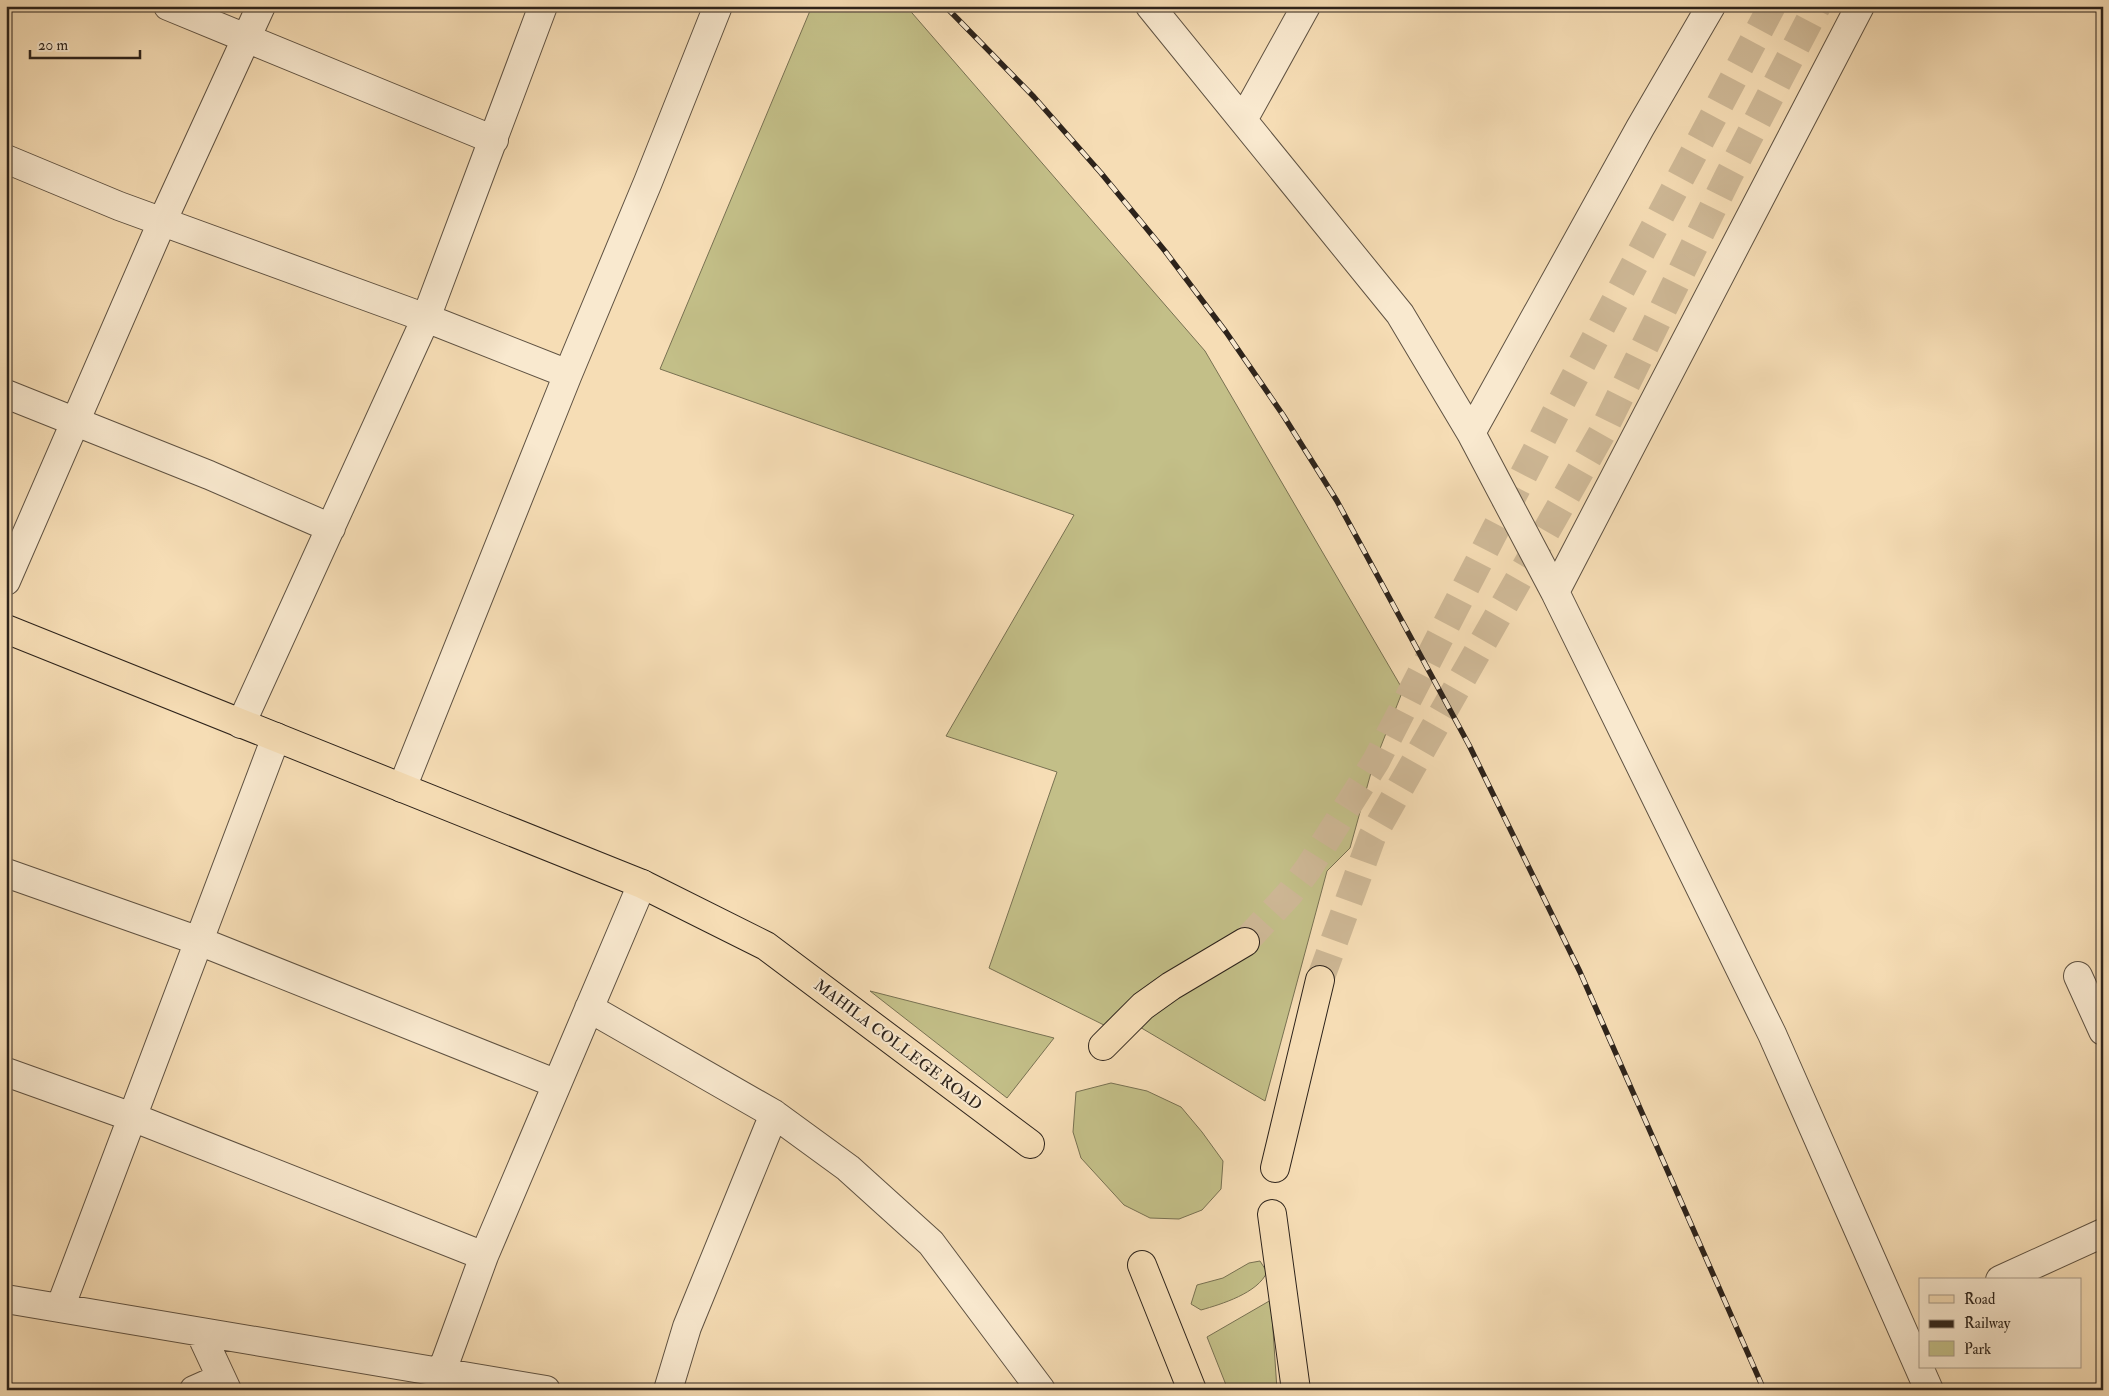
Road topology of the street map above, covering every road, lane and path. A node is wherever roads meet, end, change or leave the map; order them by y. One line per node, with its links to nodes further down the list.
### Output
1 (168, 6): 9 (street)
2 (261, 6): 9 (street)
3 (543, 6): 11 (street)
4 (718, 6): 15 (street)
5 (1150, 6): 10 (street)
6 (1306, 6): 10 (street)
7 (1711, 6): 18 (street)
8 (1860, 6): 21 (street)
9 (246, 39): 11 (street); 13 (street)
10 (1242, 120): 18 (street)
11 (494, 140): 14 (street)
12 (6, 159): 13 (street)
13 (162, 222): 14 (street); 17 (street)
14 (426, 318): 15 (street); 19 (street)
15 (568, 374): 25 (street)
16 (6, 394): 17 (street)
17 (75, 423): 19 (street); 20 (street)
18 (1471, 433): 21 (street)
19 (331, 528): 23 (street)
20 (6, 581)
21 (1555, 592): 48 (street)
22 (6, 629): 23 (main road, MAHILA COLLEGE ROAD)
23 (241, 724): 24 (main road, MAHILA COLLEGE ROAD)
24 (276, 737): 25 (main road, MAHILA COLLEGE ROAD); 28 (street)
25 (402, 788): 27 (main road, MAHILA COLLEGE ROAD)
26 (6, 873): 28 (street)
27 (642, 884): 32 (street); 39 (main road, MAHILA COLLEGE ROAD)
28 (199, 941): 36 (street); 38 (street)
29 (1245, 942): 34 (main road)
30 (2078, 976): 33 (street)
31 (1320, 980): 40 (main road)
32 (590, 1008): 36 (street); 37 (street)
33 (2103, 1031)
34 (1103, 1046)
35 (6, 1072): 38 (street)
36 (557, 1084): 43 (street)
37 (774, 1114): 56 (street); 57 (street)
38 (132, 1117): 43 (street); 47 (street)
39 (1030, 1144)
40 (1275, 1168)
41 (1272, 1214): 59 (main road)
42 (2103, 1233): 45 (street)
43 (484, 1256): 53 (street)
44 (1142, 1265): 58 (main road)
45 (2004, 1278)
46 (6, 1299): 47 (street)
47 (60, 1308): 49 (street)
48 (1910, 1321): 50 (street)
49 (200, 1332): 52 (street); 53 (street)
50 (1919, 1354)
51 (1923, 1368): 60 (street)
52 (224, 1384): 54 (street)
53 (435, 1385): 55 (street)
54 (194, 1390)
55 (546, 1390)
56 (668, 1390)
57 (1041, 1390)
58 (1192, 1390)
59 (1296, 1390)
60 (1929, 1390)

